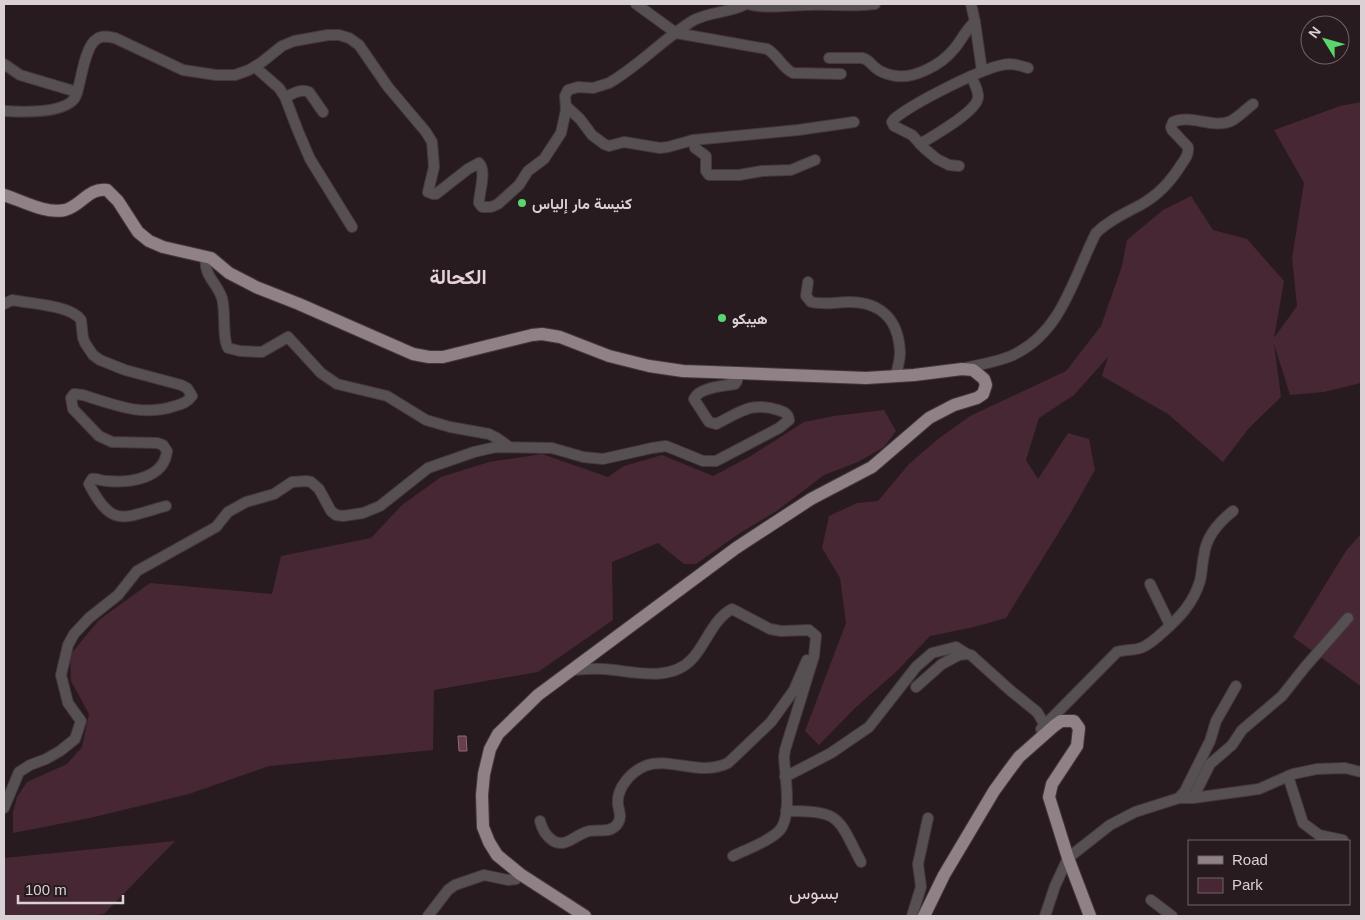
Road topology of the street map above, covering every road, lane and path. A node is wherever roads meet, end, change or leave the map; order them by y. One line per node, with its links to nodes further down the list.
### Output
1 (636, 4): 6 (street)
2 (747, 4): 3 (street); 6 (street)
3 (875, 4)
4 (971, 4): 5 (street)
5 (975, 22): 7 (street); 11 (street)
6 (676, 33): 12 (street); 17 (street)
7 (829, 58)
8 (4, 64): 14 (street)
9 (255, 66): 14 (street); 15 (street); 17 (street)
10 (1028, 68): 11 (street)
11 (982, 71): 13 (street)
12 (841, 74)
13 (971, 76): 22 (street); 22 (street)
14 (77, 92): 18 (street)
15 (285, 97): 19 (street); 26 (street)
16 (1253, 104): 30 (street)
17 (566, 106): 21 (street)
18 (4, 111)
19 (323, 112)
20 (854, 122): 21 (street)
21 (693, 140): 23 (street)
22 (920, 144): 24 (street)
23 (815, 160)
24 (959, 166)
25 (4, 195): 27 (main road)
26 (352, 227)
27 (206, 256): 31 (main road); 33 (street)
28 (808, 282): 32 (street)
29 (4, 304): 34 (street)
30 (962, 369): 32 (main road); 41 (main road)
31 (726, 374): 32 (main road); 33 (street)
32 (896, 376)
33 (508, 446): 51 (street)
34 (166, 506)
35 (1233, 511): 38 (street)
36 (1150, 584): 38 (street)
37 (1348, 618): 50 (street)
38 (1170, 625): 44 (street)
39 (812, 632): 41 (street); 48 (street); 54 (street)
40 (967, 654): 43 (street); 44 (street); 48 (street)
41 (573, 670): 59 (main road)
42 (1236, 686): 49 (street)
43 (916, 687)
44 (1045, 724): 45 (street)
45 (1019, 757): 57 (main road); 64 (main road)
46 (1361, 772): 47 (street)
47 (1288, 776): 50 (street); 55 (street)
48 (785, 777): 52 (street)
49 (1179, 798): 50 (street); 57 (street)
50 (1193, 798)
51 (4, 808)
52 (786, 811): 56 (street); 58 (street)
53 (928, 818): 63 (street)
54 (540, 821)
55 (1343, 840)
56 (733, 856)
57 (1068, 858): 65 (street); 66 (main road)
58 (861, 862)
59 (520, 874): 61 (street); 62 (main road)
60 (1151, 900): 67 (street)
61 (428, 916)
62 (585, 916)
63 (912, 916)
64 (924, 916)
65 (1045, 916)
66 (1090, 916)
67 (1172, 916)

